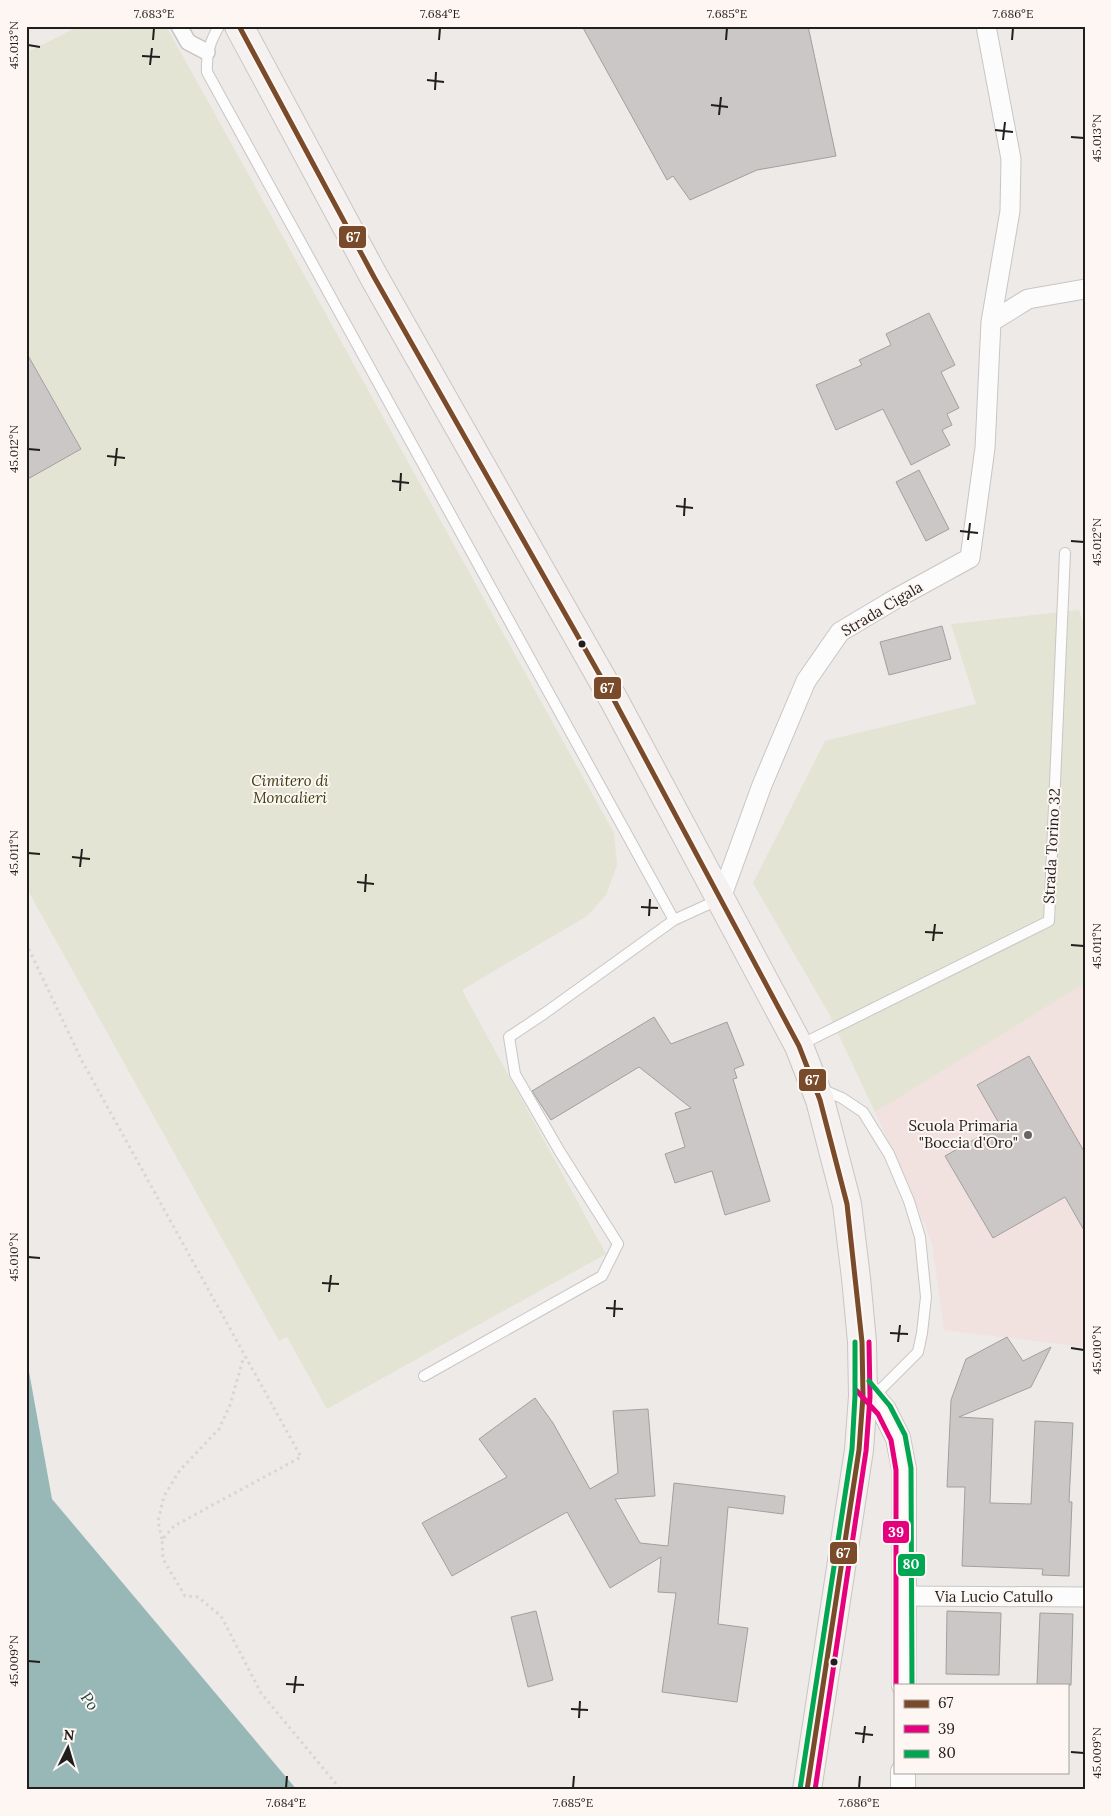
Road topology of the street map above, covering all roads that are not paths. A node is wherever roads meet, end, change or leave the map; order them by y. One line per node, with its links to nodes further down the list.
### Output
1 (179, 26): 5 (street)
2 (219, 26): 5 (lane)
3 (239, 26): 9 (main road)
4 (986, 26): 7 (street, Strada Cigala)
5 (207, 52): 10 (lane)
6 (1085, 289): 7 (street)
7 (991, 322): 9 (street, Strada Cigala)
8 (1065, 553): 11 (lane, Strada Torino 32)
9 (721, 898): 10 (lane); 11 (main road)
10 (674, 920): 13 (lane)
11 (799, 1046): 12 (main road)
12 (814, 1086): 14 (main road); 14 (lane)
13 (424, 1376)
14 (866, 1396): 15 (street); 19 (main road)
15 (904, 1596): 16 (street, Via Lucio Catullo); 17 (street)
16 (1085, 1597)
17 (904, 1684)
18 (903, 1774): 20 (street)
19 (807, 1790)
20 (903, 1790)

